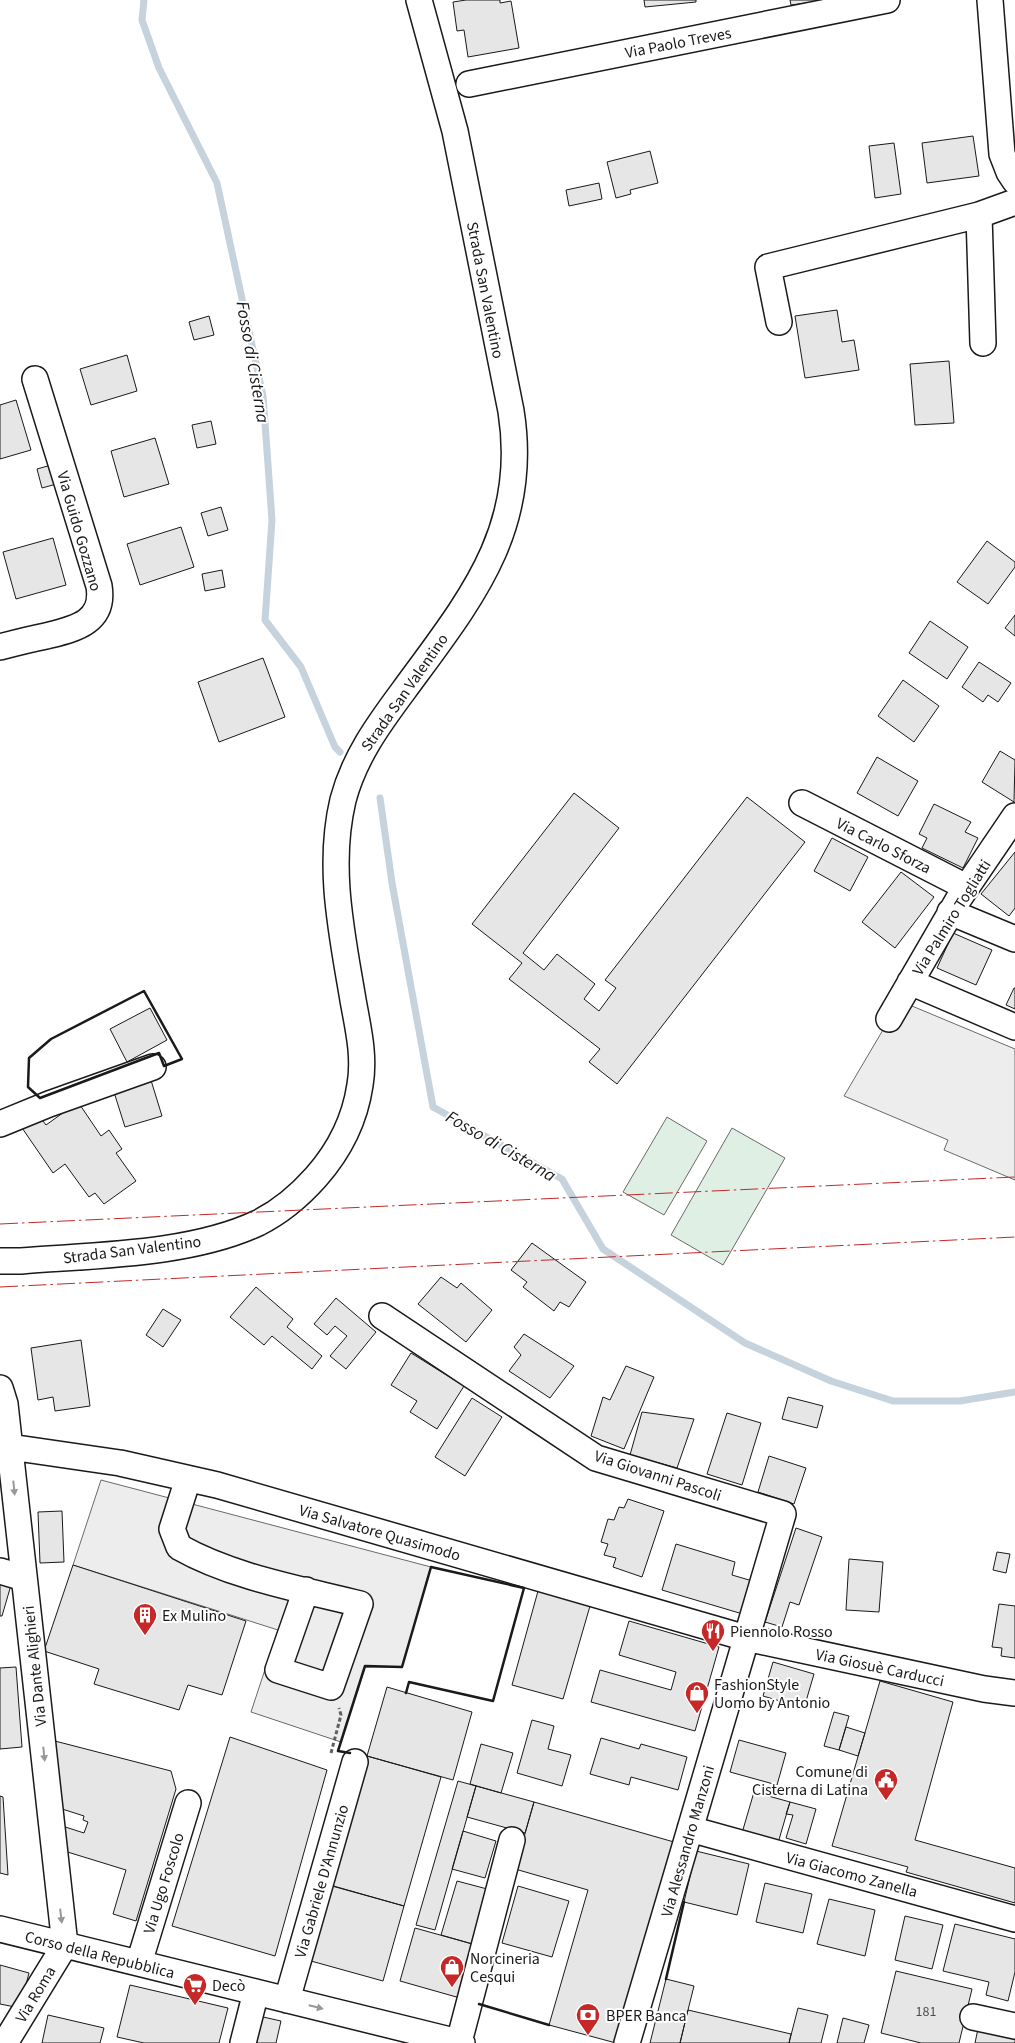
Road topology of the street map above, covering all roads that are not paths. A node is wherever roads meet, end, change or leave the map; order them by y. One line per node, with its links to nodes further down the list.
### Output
1 (419, 0): 22 (street, Strada San Valentino)
2 (887, 0): 4 (street, Via Paolo Treves)
3 (990, 0): 5 (street)
4 (469, 84)
5 (1015, 181)
6 (1015, 202): 7 (street)
7 (979, 215): 8 (street); 9 (street)
8 (779, 322)
9 (983, 343)
10 (35, 379): 11 (street, Via Guido Gozzano)
11 (0, 647)
12 (802, 803): 14 (street, Via Carlo Sforza)
13 (1015, 816): 14 (street, Via Palmiro Togliatti)
14 (966, 887): 15 (street, Via Palmiro Togliatti)
15 (950, 912): 16 (street); 17 (street, Via Palmiro Togliatti)
16 (1015, 938)
17 (910, 982): 18 (street, Via Palmiro Togliatti); 19 (street)
18 (890, 1019)
19 (1015, 1027)
20 (153, 1068): 21 (street)
21 (0, 1124)
22 (0, 1262)
23 (382, 1316): 30 (street, Via Giovanni Pascoli)
24 (0, 1388): 25 (street, Via Dante Alighieri)
25 (10, 1447): 26 (street, Via Salvatore Quasimodo); 28 (street, Via Dante Alighieri, one-way to 28)
26 (188, 1478): 29 (street); 30 (street, Via Salvatore Quasimodo)
27 (0, 1571): 28 (street)
28 (24, 1578): 38 (street, Via Dante Alighieri, one-way to 38)
29 (306, 1590)
30 (746, 1638): 31 (street, Via Giosuè Carducci); 34 (street, Via Alessandro Manzoni)
31 (1015, 1693)
32 (355, 1762): 41 (street, Via Gabriele D'Annunzio)
33 (188, 1803): 39 (street, Via Ugo Foscolo)
34 (690, 1829): 36 (street, Via Giacomo Zanella); 47 (street, Via Alessandro Manzoni)
35 (512, 1840): 46 (street)
36 (1015, 1918)
37 (0, 1929): 38 (street, Corso della Repubblica)
38 (65, 1944): 39 (street, Corso della Repubblica); 44 (street, Via Roma)
39 (139, 1963): 40 (street, Corso della Repubblica)
40 (256, 1992): 41 (street, Corso della Repubblica); 45 (street)
41 (287, 2000): 46 (street, Corso della Repubblica, one-way to 46)
42 (973, 2017): 43 (street)
43 (1015, 2026)
44 (7, 2028)
45 (243, 2043)
46 (461, 2043)
47 (627, 2043)

